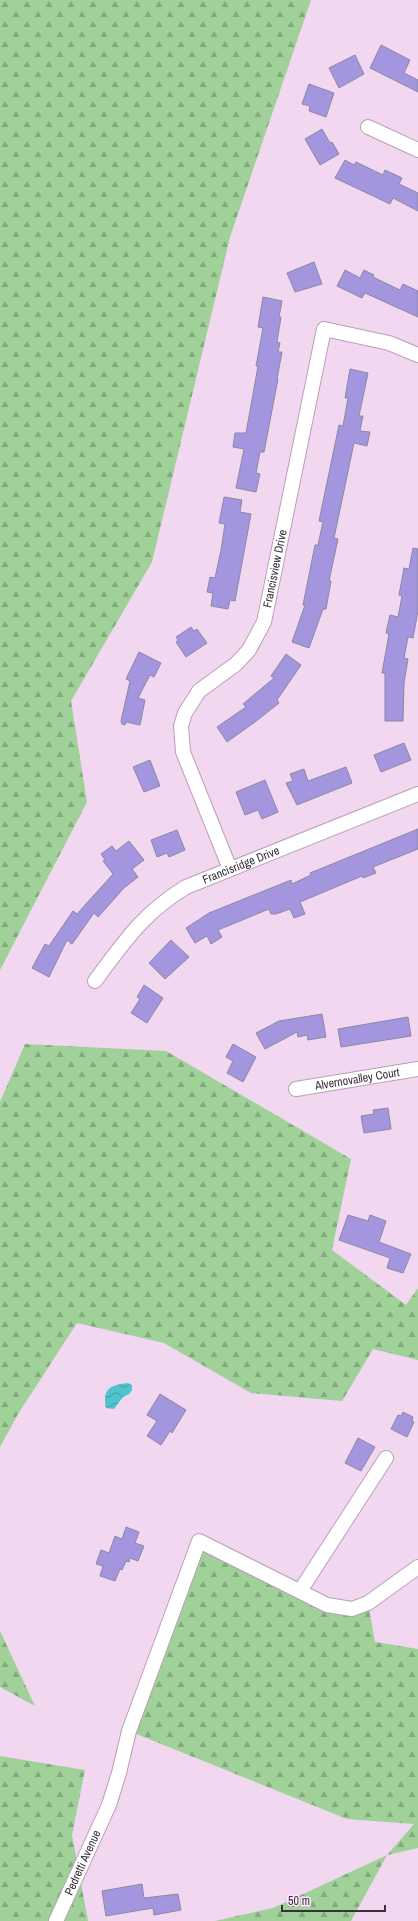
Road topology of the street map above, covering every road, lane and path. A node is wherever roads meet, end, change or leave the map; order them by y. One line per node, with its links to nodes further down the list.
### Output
1 (368, 127): 2 (street)
2 (418, 150)
3 (418, 355): 5 (street, Francisview Drive)
4 (418, 794): 5 (street, Francisridge Drive)
5 (230, 869): 6 (street, Francisridge Drive)
6 (96, 982)
7 (418, 1069): 8 (street, Alvernovalley Court)
8 (296, 1089)
9 (386, 1458): 11 (street)
10 (418, 1568): 11 (street)
11 (300, 1591): 12 (street, Pedretti Avenue)
12 (56, 1921)

